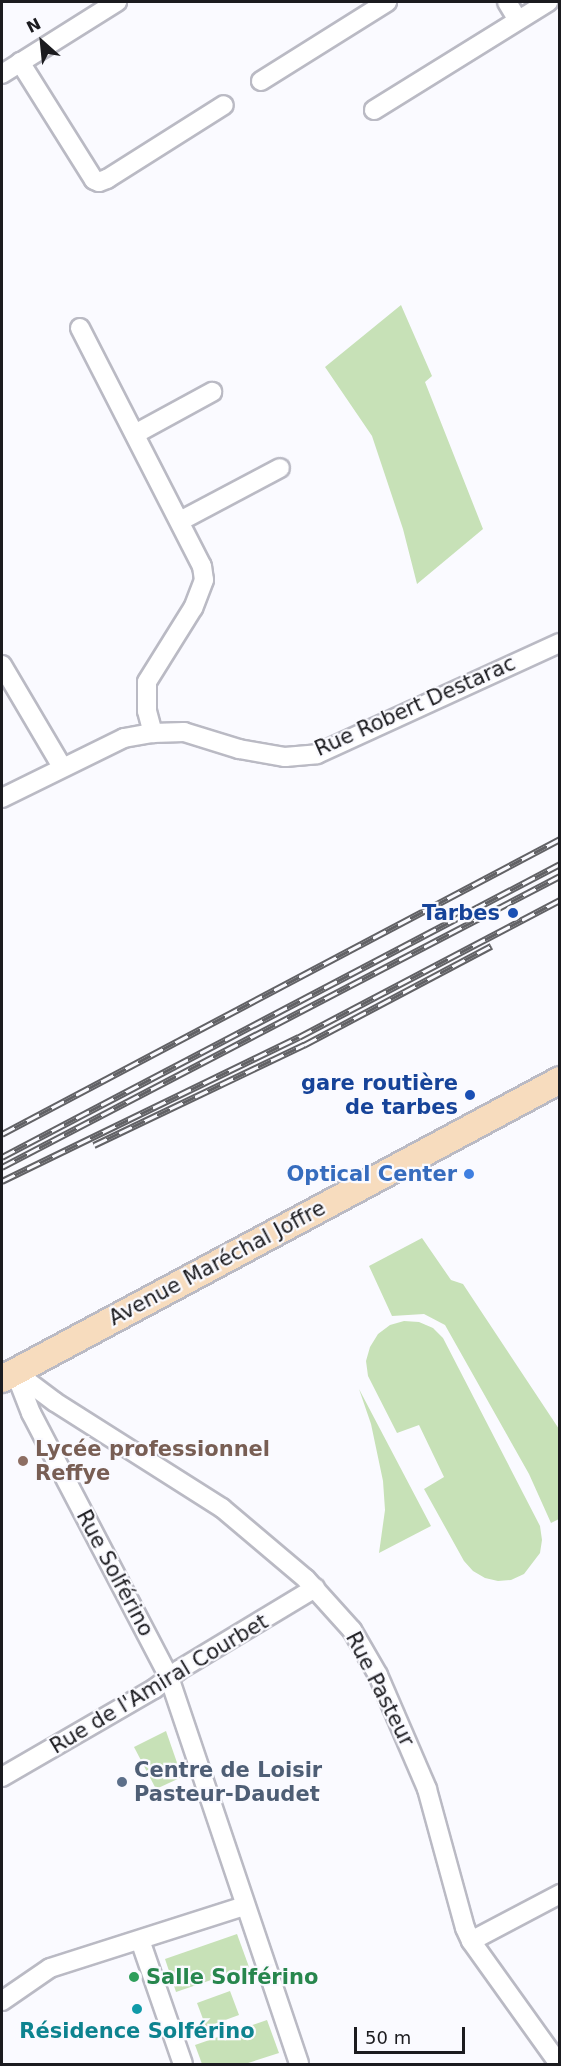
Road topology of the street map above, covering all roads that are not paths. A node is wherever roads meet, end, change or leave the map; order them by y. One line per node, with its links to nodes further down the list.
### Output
1 (117, 2): 5 (street)
2 (507, 2): 6 (street)
3 (548, 2): 6 (street)
4 (375, 5): 9 (street)
5 (97, 7): 7 (street)
6 (518, 20): 11 (street)
7 (20, 62): 8 (street); 10 (street)
8 (2, 74)
9 (261, 81)
10 (224, 105)
11 (374, 110)
12 (80, 327): 14 (street)
13 (212, 392): 14 (street)
14 (135, 434): 16 (street)
15 (280, 468): 16 (street)
16 (180, 521): 19 (street)
17 (560, 643): 19 (street, Rue Robert Destarac)
18 (2, 665): 20 (street)
19 (153, 732): 20 (street, Rue Robert Destarac)
20 (62, 767): 21 (street, Rue Robert Destarac)
21 (2, 798)
22 (560, 1080): 23 (main road, Avenue Maréchal Joffre)
23 (8, 1375): 24 (street, Rue Pasteur); 25 (street, Rue Solférino)
24 (315, 1588): 25 (street, Rue de l'Amiral Courbet); 30 (street, Rue Pasteur)
25 (169, 1677): 26 (street, Rue de l'Amiral Courbet); 28 (street, Rue Solférino)
26 (2, 1777)
27 (560, 1894): 30 (street)
28 (244, 1906): 29 (street); 33 (street, Rue Solférino)
29 (140, 1940): 31 (street); 32 (street)
30 (471, 1941): 34 (street, Rue Pasteur)
31 (2, 2001)
32 (183, 2064)
33 (299, 2064)
34 (559, 2064)

